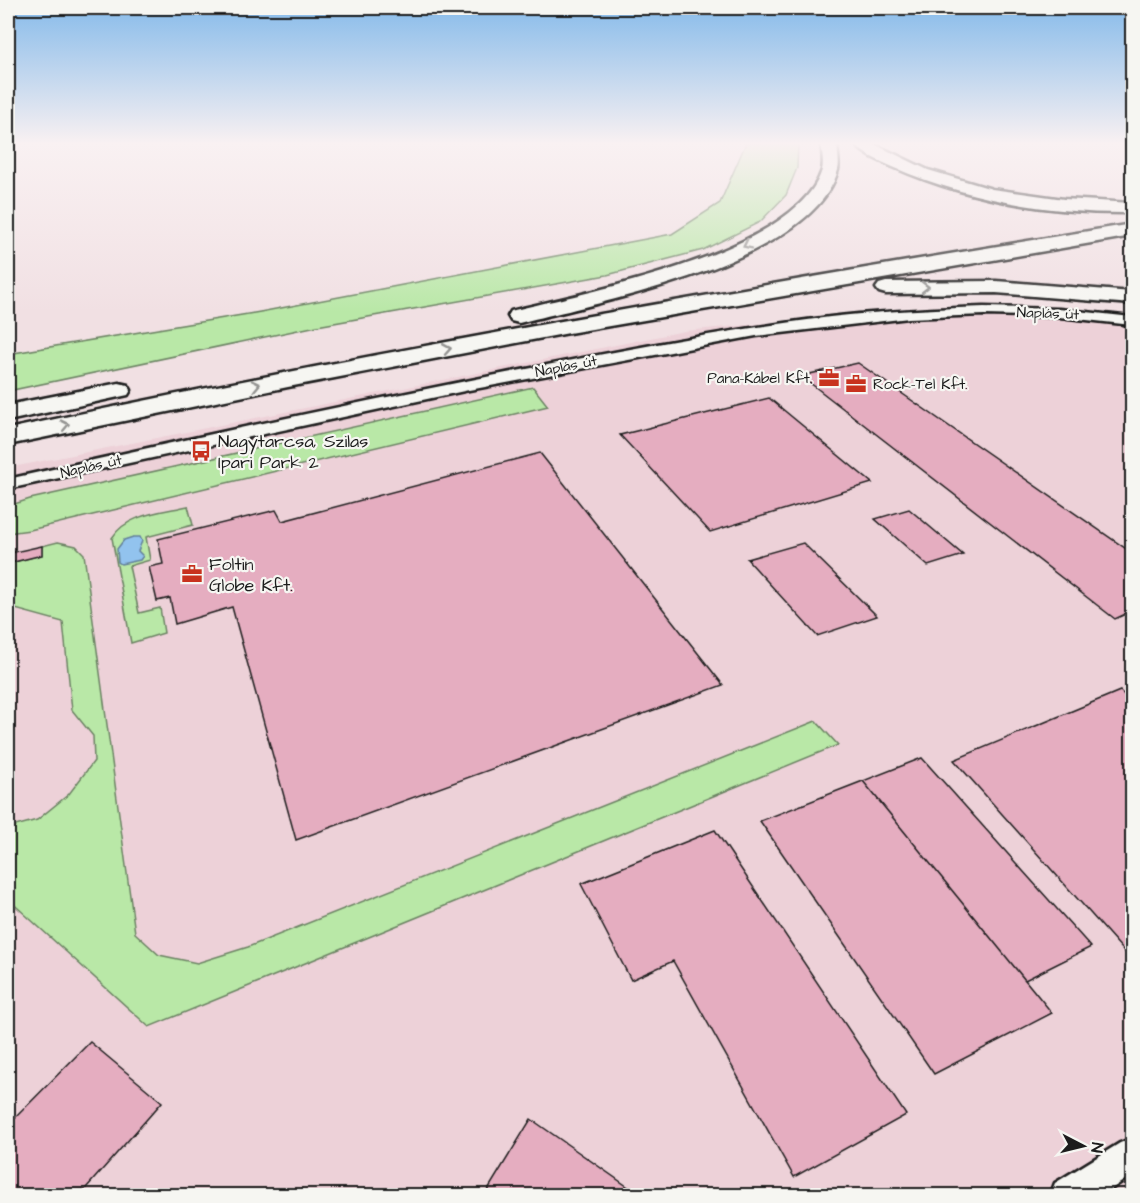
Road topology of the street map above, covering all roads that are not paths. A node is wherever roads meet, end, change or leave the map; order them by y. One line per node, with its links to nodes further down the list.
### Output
1 (812, 199): 8 (highway, one-way to 8)
2 (1030, 199): 3 (highway)
3 (1132, 208)
4 (1132, 218): 8 (highway)
5 (1132, 230): 7 (highway)
6 (1132, 298): 7 (highway, one-way to 6)
7 (691, 304): 11 (highway, one-way to 7)
8 (507, 320): 10 (highway)
9 (1132, 321): 12 (street, Naplás út)
10 (8, 413)
11 (8, 437)
12 (8, 484)
13 (1132, 1155): 14 (street)
14 (1068, 1196)

